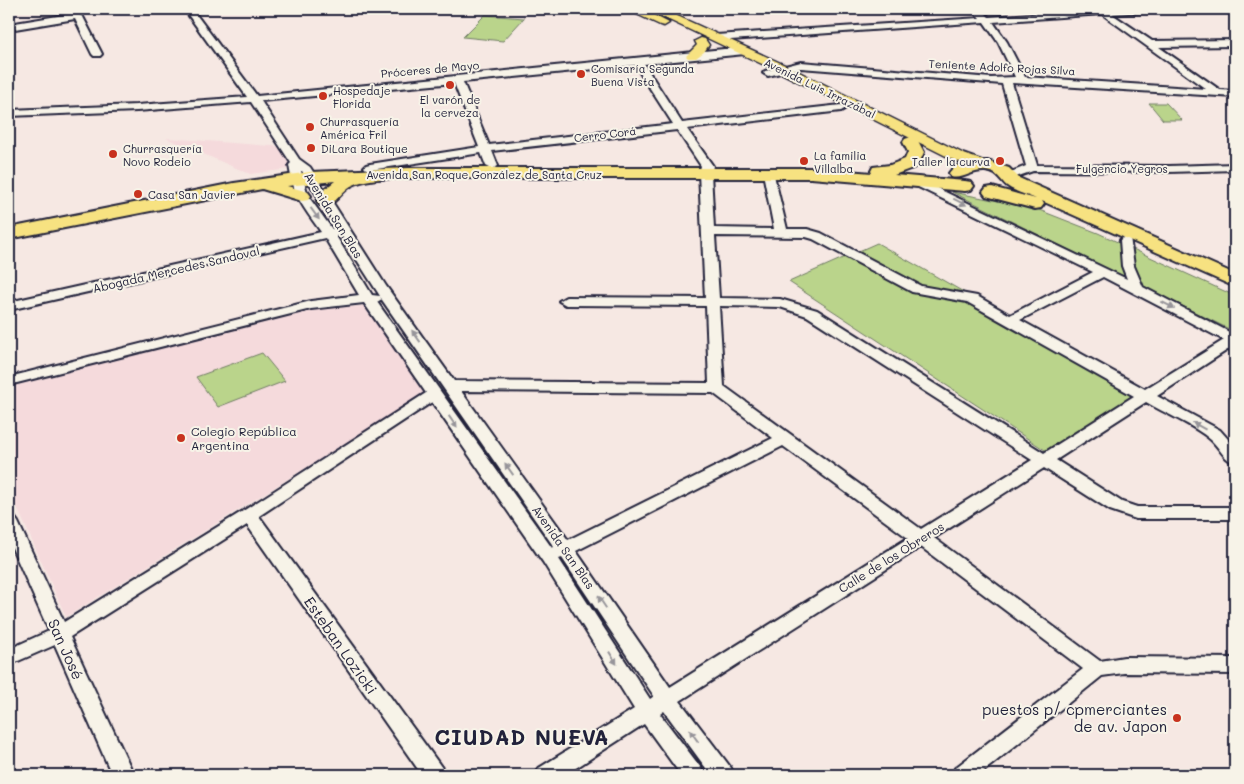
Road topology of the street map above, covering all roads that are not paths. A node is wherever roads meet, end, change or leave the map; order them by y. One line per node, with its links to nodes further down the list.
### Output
1 (188, 9): 24 (street)
2 (634, 9): 10 (main road, Avenida Luis Irrazábal)
3 (654, 9): 9 (main road, Avenida Luis Irrazábal)
4 (976, 9): 7 (street)
5 (1145, 9): 6 (street)
6 (1102, 10): 7 (street); 12 (street)
7 (989, 19): 9 (street); 19 (street)
8 (9, 27): 14 (street)
9 (716, 38): 16 (main road, Avenida Luis Irrazábal)
10 (701, 41): 13 (main road, Avenida Luis Irrazábal); 15 (main road)
11 (1235, 42): 12 (street)
12 (1152, 44): 22 (street)
13 (724, 52): 15 (street, Próceres de Mayo); 16 (main road, Avenida Luis Irrazábal)
14 (98, 54)
15 (698, 55): 16 (street, Próceres de Mayo); 17 (street, Próceres de Mayo)
16 (742, 55): 18 (main road, Avenida Luis Irrazábal)
17 (638, 62): 20 (street, Próceres de Mayo); 27 (street)
18 (773, 68): 19 (street, Teniente Adolfo Rojas Silva); 21 (street, Teniente Adolfo Rojas Silva); 25 (main road, Avenida Luis Irrazábal); 31 (main road, Avenida Luis Irrazábal)
19 (1020, 78): 21 (street, Teniente Adolfo Rojas Silva); 22 (street, Teniente Adolfo Rojas Silva)
20 (458, 79): 24 (street, Próceres de Mayo); 29 (street)
21 (1006, 80): 33 (street)
22 (1218, 92): 23 (street, Teniente Adolfo Rojas Silva)
23 (1235, 94)
24 (254, 99): 26 (street, Próceres de Mayo); 36 (street)
25 (841, 108): 27 (street, Cerro Corá); 28 (main road, Avenida Luis Irrazábal)
26 (9, 113)
27 (679, 126): 29 (street, Cerro Corá); 35 (street)
28 (911, 142): 37 (highway); 39 (main road, Avenida Luis Irrazábal)
29 (485, 149): 30 (street); 34 (street, Cerro Corá)
30 (492, 166): 34 (highway, Avenida San Roque González de Santa Cruz); 35 (highway, Avenida San Roque González de Santa Cruz)
31 (987, 167): 39 (highway, Avenida Luis Irrazábal); 40 (highway, Avenida Luis Irrazábal)
32 (1235, 167): 33 (street, Fulgencio Yegros)
33 (1032, 168): 40 (street, Fulgencio Yegros)
34 (372, 170): 35 (highway, Avenida San Roque González de Santa Cruz); 36 (highway, Avenida San Roque González de Santa Cruz); 45 (highway)
35 (706, 170): 37 (highway, Avenida San Roque González de Santa Cruz); 38 (highway, Avenida San Roque González de Santa Cruz); 48 (street)
36 (301, 171): 42 (highway, Avenida San Roque González de Santa Cruz); 44 (street, Avenida San Blas); 45 (street, Avenida San Blas); 46 (highway, Avenida San Roque González de Santa Cruz)
37 (872, 171): 39 (highway, Avenida San Roque González de Santa Cruz)
38 (769, 173): 41 (highway, Avenida San Roque González de Santa Cruz); 49 (street)
39 (961, 176): 41 (highway, Avenida San Roque González de Santa Cruz); 43 (highway, Avenida Luis Irrazábal)
40 (1012, 179): 43 (highway); 53 (highway, Avenida Luis Irrazábal)
41 (916, 182): 52 (street, one-way to 52)
42 (256, 184): 44 (highway); 50 (highway, Avenida San Roque González de Santa Cruz)
43 (992, 192): 51 (highway, Avenida Luis Irrazábal)
44 (302, 196): 47 (street, Avenida San Blas, one-way to 47)
45 (326, 201): 47 (street, Avenida San Blas)
46 (9, 226)
47 (336, 232): 56 (street, Avenida San Blas); 57 (street, Avenida San Blas); 60 (street, Abogada Mercedes Sandoval)
48 (708, 232): 49 (street); 59 (street)
49 (781, 232): 61 (street)
50 (9, 234)
51 (1126, 240): 54 (street); 55 (highway, Avenida Luis Irrazábal)
52 (1103, 272): 54 (street); 61 (street)
53 (1235, 281)
54 (1137, 289): 62 (street, one-way to 62)
55 (1235, 292)
56 (368, 299): 57 (street); 63 (street); 66 (street, Avenida San Blas)
57 (390, 300): 64 (street, Avenida San Blas, one-way to 57)
58 (566, 301): 59 (street)
59 (712, 302): 65 (street); 70 (street)
60 (9, 306)
61 (1010, 320): 67 (street)
62 (1235, 340): 67 (street, Calle de los Obreros)
63 (9, 381)
64 (451, 386): 65 (street); 75 (street, Avenida San Blas, one-way to 64)
65 (717, 388): 68 (street)
66 (434, 394): 72 (street); 76 (street, Avenida San Blas, one-way to 76)
67 (1146, 396): 69 (street, one-way to 67); 70 (street, Calle de los Obreros)
68 (784, 439): 74 (street); 75 (street)
69 (1235, 458)
70 (1044, 460): 71 (street); 74 (street, Calle de los Obreros)
71 (1235, 513)
72 (249, 515): 77 (street); 84 (street, Esteban Lozicki)
73 (9, 522): 77 (street, San José)
74 (921, 538): 80 (street); 81 (street, Calle de los Obreros)
75 (565, 549): 76 (street); 81 (street, Avenida San Blas, one-way to 75)
76 (549, 557): 82 (street, Avenida San Blas, one-way to 82)
77 (60, 634): 78 (street); 83 (street, San José)
78 (9, 657)
79 (1235, 666): 80 (street)
80 (1096, 670): 88 (street)
81 (667, 699): 82 (street, Calle de los Obreros); 87 (street, Avenida San Blas, one-way to 81)
82 (647, 712): 85 (street, Calle de los Obreros); 86 (street, Avenida San Blas)
83 (123, 775)
84 (434, 775)
85 (547, 775)
86 (693, 775)
87 (723, 775)
88 (963, 775)

